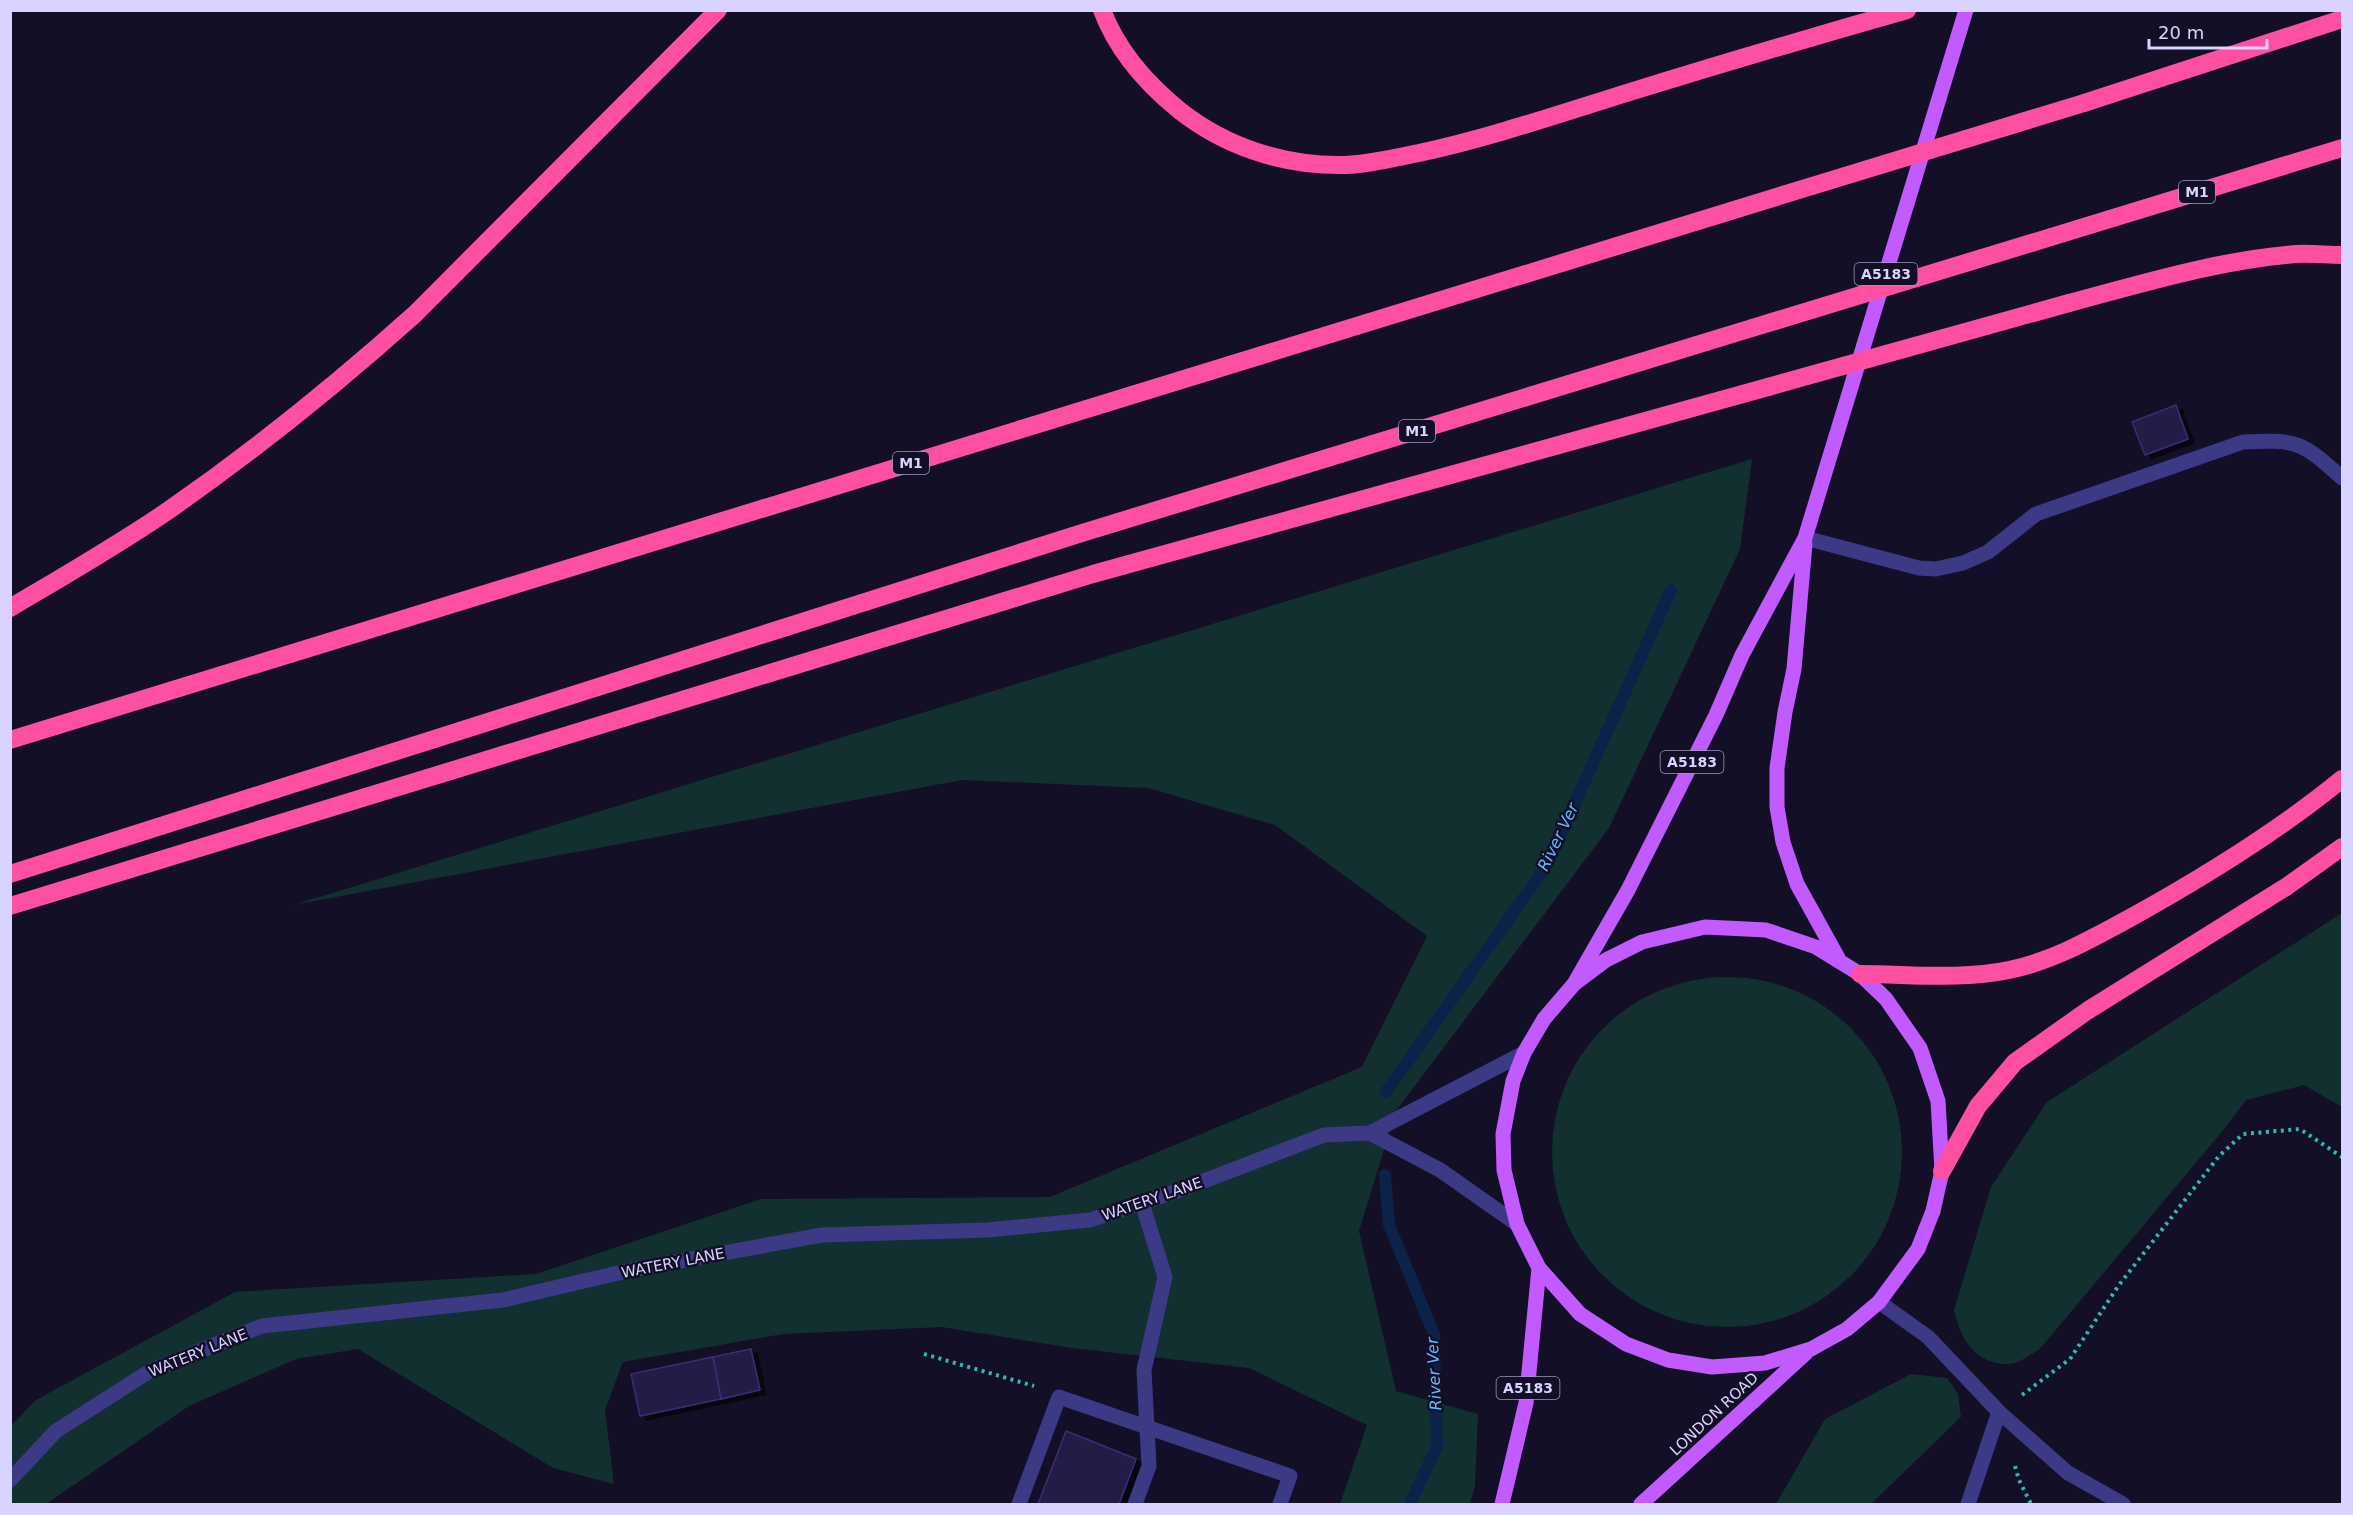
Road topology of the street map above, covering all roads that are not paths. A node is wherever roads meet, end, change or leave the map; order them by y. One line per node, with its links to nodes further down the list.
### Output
1 (718, 10): 10 (highway)
2 (1102, 10): 3 (highway)
3 (1907, 10)
4 (1966, 10): 9 (main road, A5183)
5 (2343, 19): 11 (highway, M1, bridge)
6 (2343, 148): 14 (highway, M1, bridge)
7 (2343, 255): 15 (highway, bridge)
8 (2343, 478): 9 (street)
9 (1805, 538): 16 (main road, A5183); 18 (main road, A5183)
10 (10, 608)
11 (10, 740)
12 (2343, 779): 17 (highway)
13 (2343, 846): 21 (highway)
14 (10, 874)
15 (10, 906)
16 (1838, 959): 17 (main road); 18 (main road)
17 (1860, 974): 21 (main road)
18 (1574, 984): 19 (main road)
19 (1524, 1053): 20 (street); 23 (main road)
20 (1370, 1133): 22 (street, WATERY LANE); 23 (street)
21 (1942, 1171): 25 (main road)
22 (1142, 1203): 28 (street); 29 (street, WATERY LANE)
23 (1516, 1224): 24 (main road)
24 (1539, 1268): 26 (main road); 33 (main road, A5183)
25 (1879, 1302): 26 (main road); 27 (street)
26 (1811, 1349): 34 (main road, LONDON ROAD)
27 (1998, 1412): 35 (street); 36 (street)
28 (1147, 1428): 30 (street); 31 (street); 32 (street)
29 (10, 1480)
30 (1019, 1504)
31 (1135, 1504)
32 (1280, 1504)
33 (1502, 1504)
34 (1641, 1504)
35 (1968, 1504)
36 (2123, 1504)

